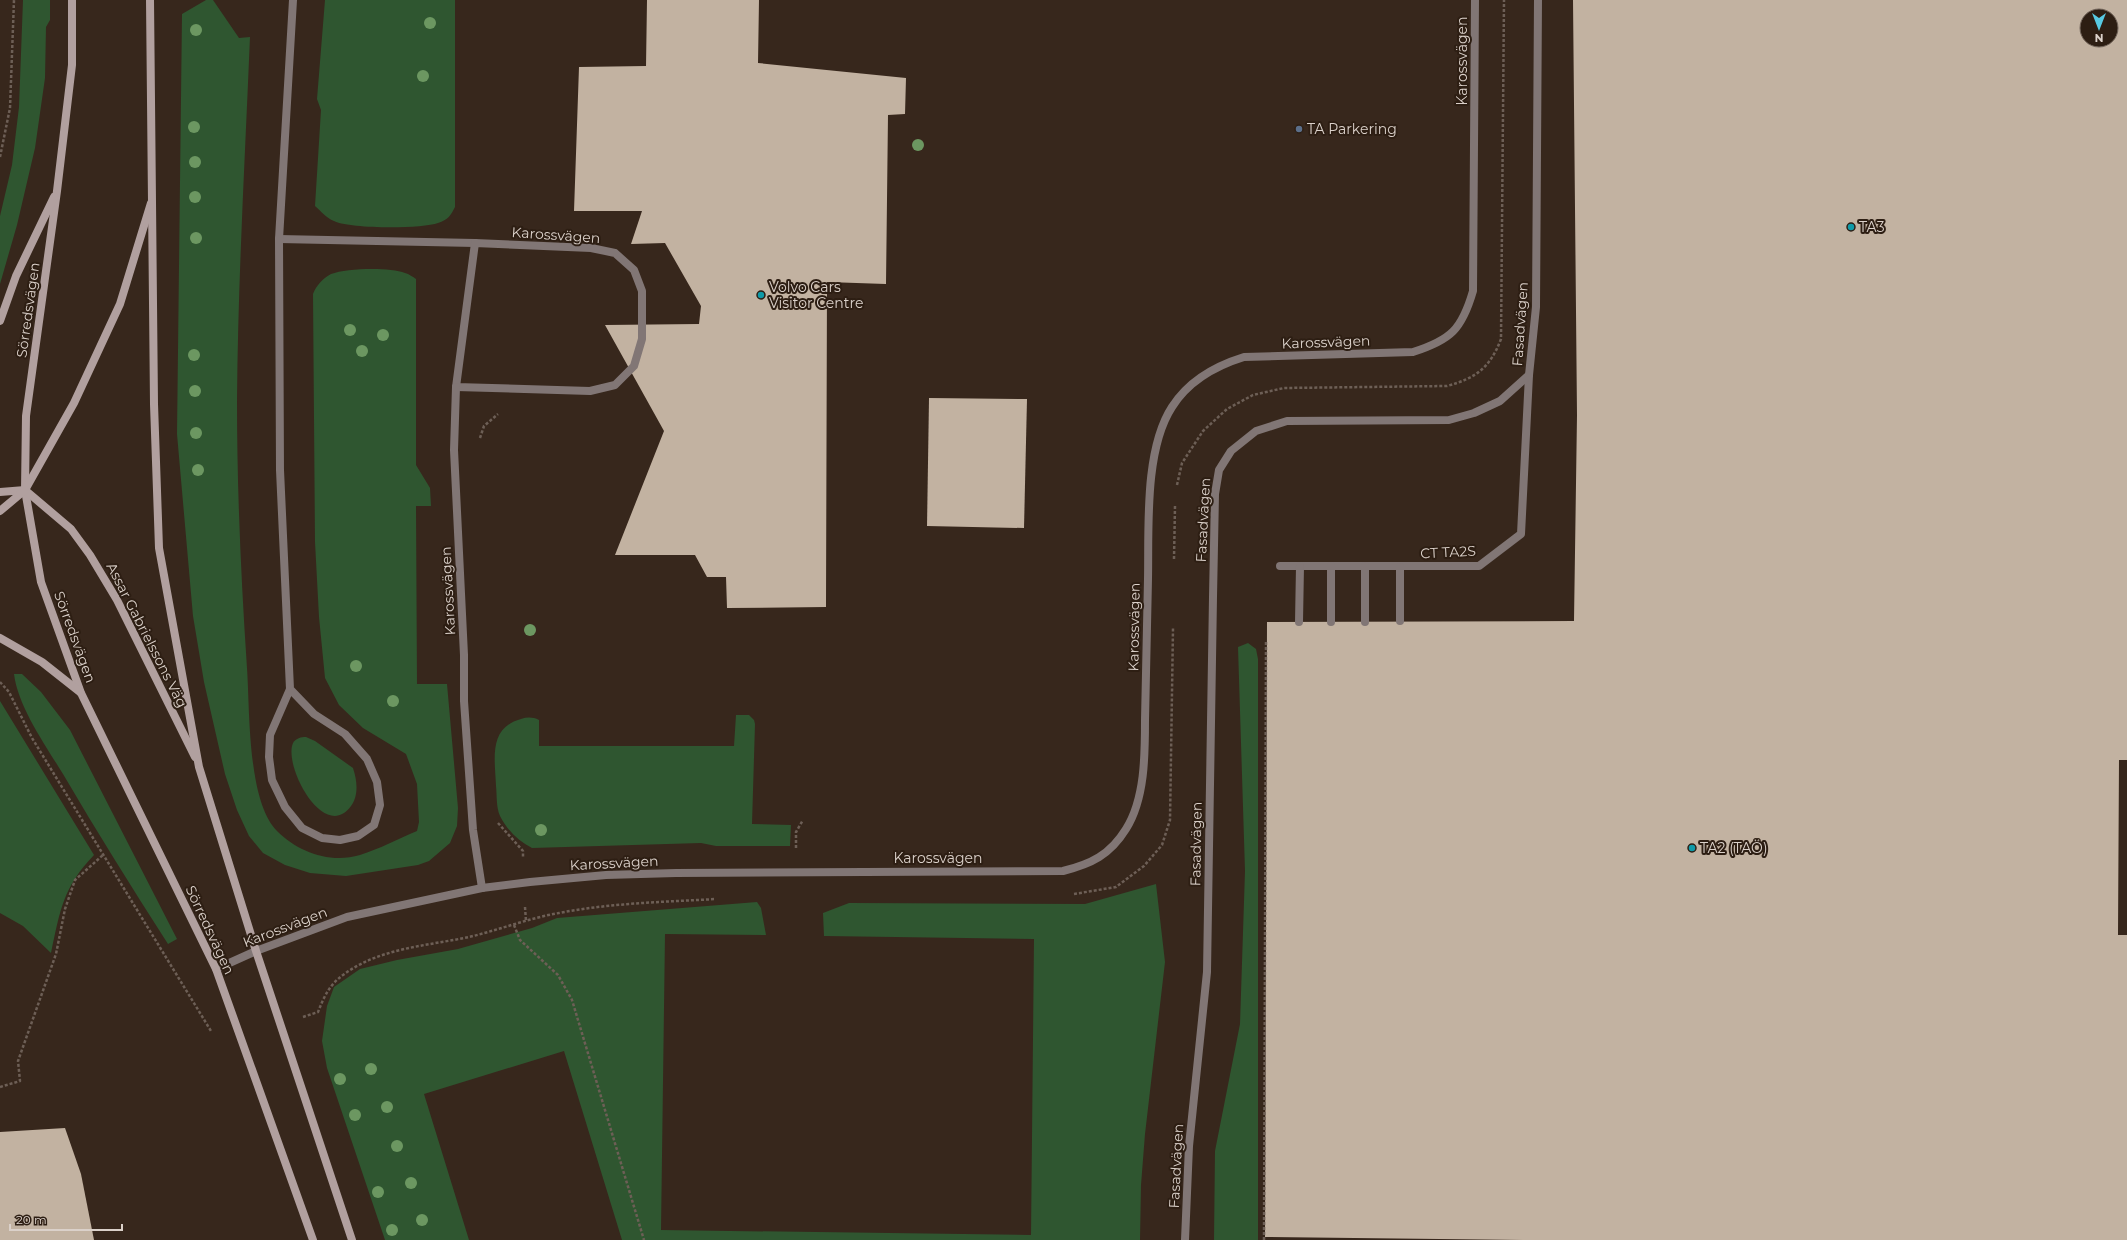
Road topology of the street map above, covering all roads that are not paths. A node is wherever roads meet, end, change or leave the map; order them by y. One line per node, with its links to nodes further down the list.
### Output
1 (72, 0): 6 (street, Sörredsvägen)
2 (150, 0): 7 (street)
3 (293, 0): 8 (street)
4 (1475, 0): 29 (street, Karossvägen)
5 (1538, 0): 11 (street, Fasadvägen)
6 (57, 191): 10 (street); 13 (street, Sörredsvägen)
7 (153, 196): 13 (street); 28 (street)
8 (279, 239): 9 (street); 26 (street)
9 (475, 243): 12 (street, Karossvägen); 12 (street, Karossvägen)
10 (0, 321)
11 (1529, 375): 20 (street, CT TA2S); 34 (street, Fasadvägen)
12 (456, 387): 29 (street, Karossvägen)
13 (26, 490): 14 (street); 15 (street); 27 (street, Sörredsvägen); 28 (street, Assar Gabrielssons Väg)
14 (0, 492)
15 (0, 511)
16 (1280, 566): 17 (street, CT TA2S)
17 (1300, 566): 18 (street, CT TA2S); 22 (street)
18 (1331, 566): 19 (street, CT TA2S); 23 (street)
19 (1365, 566): 20 (street, CT TA2S); 24 (street)
20 (1400, 567): 21 (street)
21 (1400, 621)
22 (1299, 622)
23 (1331, 622)
24 (1365, 622)
25 (0, 638): 27 (street)
26 (290, 689): 26 (street)
27 (81, 693): 31 (street, Sörredsvägen)
28 (199, 767): 30 (street)
29 (482, 888): 30 (street, Karossvägen)
30 (256, 951): 31 (street, Karossvägen); 33 (street)
31 (216, 969): 32 (street, Sörredsvägen)
32 (313, 1240)
33 (352, 1240)
34 (1185, 1240)

